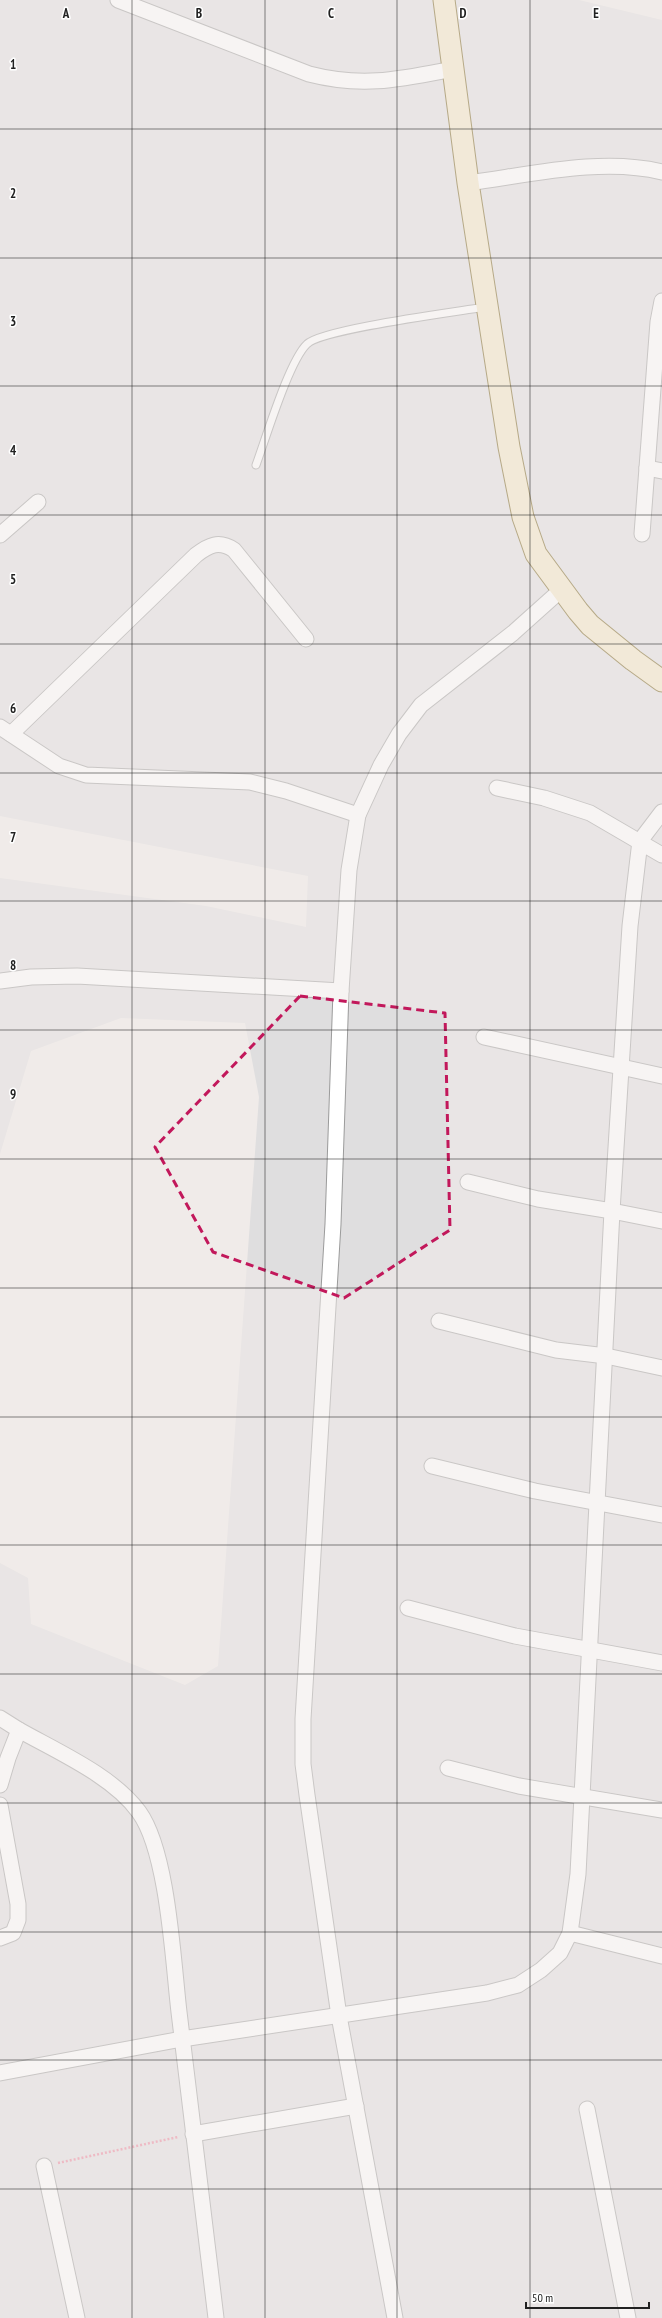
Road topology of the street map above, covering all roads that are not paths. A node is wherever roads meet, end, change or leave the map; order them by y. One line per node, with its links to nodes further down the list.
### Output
1 (118, 0): 3 (street)
2 (444, 0): 3 (street)
3 (454, 69): 5 (street)
4 (662, 172): 5 (street)
5 (468, 182): 7 (street)
6 (662, 301): 8 (street)
7 (488, 307): 9 (lane); 15 (street)
8 (660, 323): 10 (street)
9 (256, 464)
10 (647, 468): 11 (street); 13 (street)
11 (662, 471)
12 (38, 502): 14 (street)
13 (642, 534)
14 (0, 535)
15 (561, 590): 17 (street); 21 (street)
16 (306, 639): 18 (street)
17 (662, 681)
18 (5, 730): 21 (street)
19 (497, 788): 22 (street)
20 (662, 812): 22 (street)
21 (358, 815): 25 (street)
22 (640, 841): 23 (street); 27 (street)
23 (662, 855)
24 (0, 981): 25 (street)
25 (341, 991): 51 (street)
26 (484, 1037): 27 (street)
27 (621, 1068): 28 (street); 30 (street)
28 (662, 1076)
29 (468, 1182): 30 (street)
30 (612, 1211): 31 (street); 33 (street)
31 (662, 1221)
32 (440, 1321): 33 (street)
33 (606, 1356): 34 (street); 36 (street)
34 (662, 1368)
35 (432, 1466): 36 (street)
36 (598, 1505): 37 (street); 39 (street)
37 (662, 1515)
38 (408, 1608): 39 (street)
39 (588, 1649): 40 (street); 45 (street)
40 (662, 1663)
41 (0, 1718): 42 (street)
42 (19, 1730): 44 (street); 52 (street)
43 (448, 1768): 45 (street)
44 (0, 1785)
45 (583, 1795): 47 (street); 48 (street)
46 (0, 1805): 49 (street)
47 (662, 1810)
48 (570, 1933): 50 (street); 51 (street)
49 (0, 1938)
50 (662, 1956)
51 (339, 2016): 52 (street); 54 (street)
52 (182, 2039): 53 (street); 56 (street)
53 (0, 2073)
54 (356, 2106): 56 (street); 60 (street)
55 (587, 2108): 61 (street)
56 (193, 2134): 59 (street)
57 (44, 2166): 58 (street)
58 (77, 2318)
59 (216, 2318)
60 (395, 2318)
61 (628, 2318)

